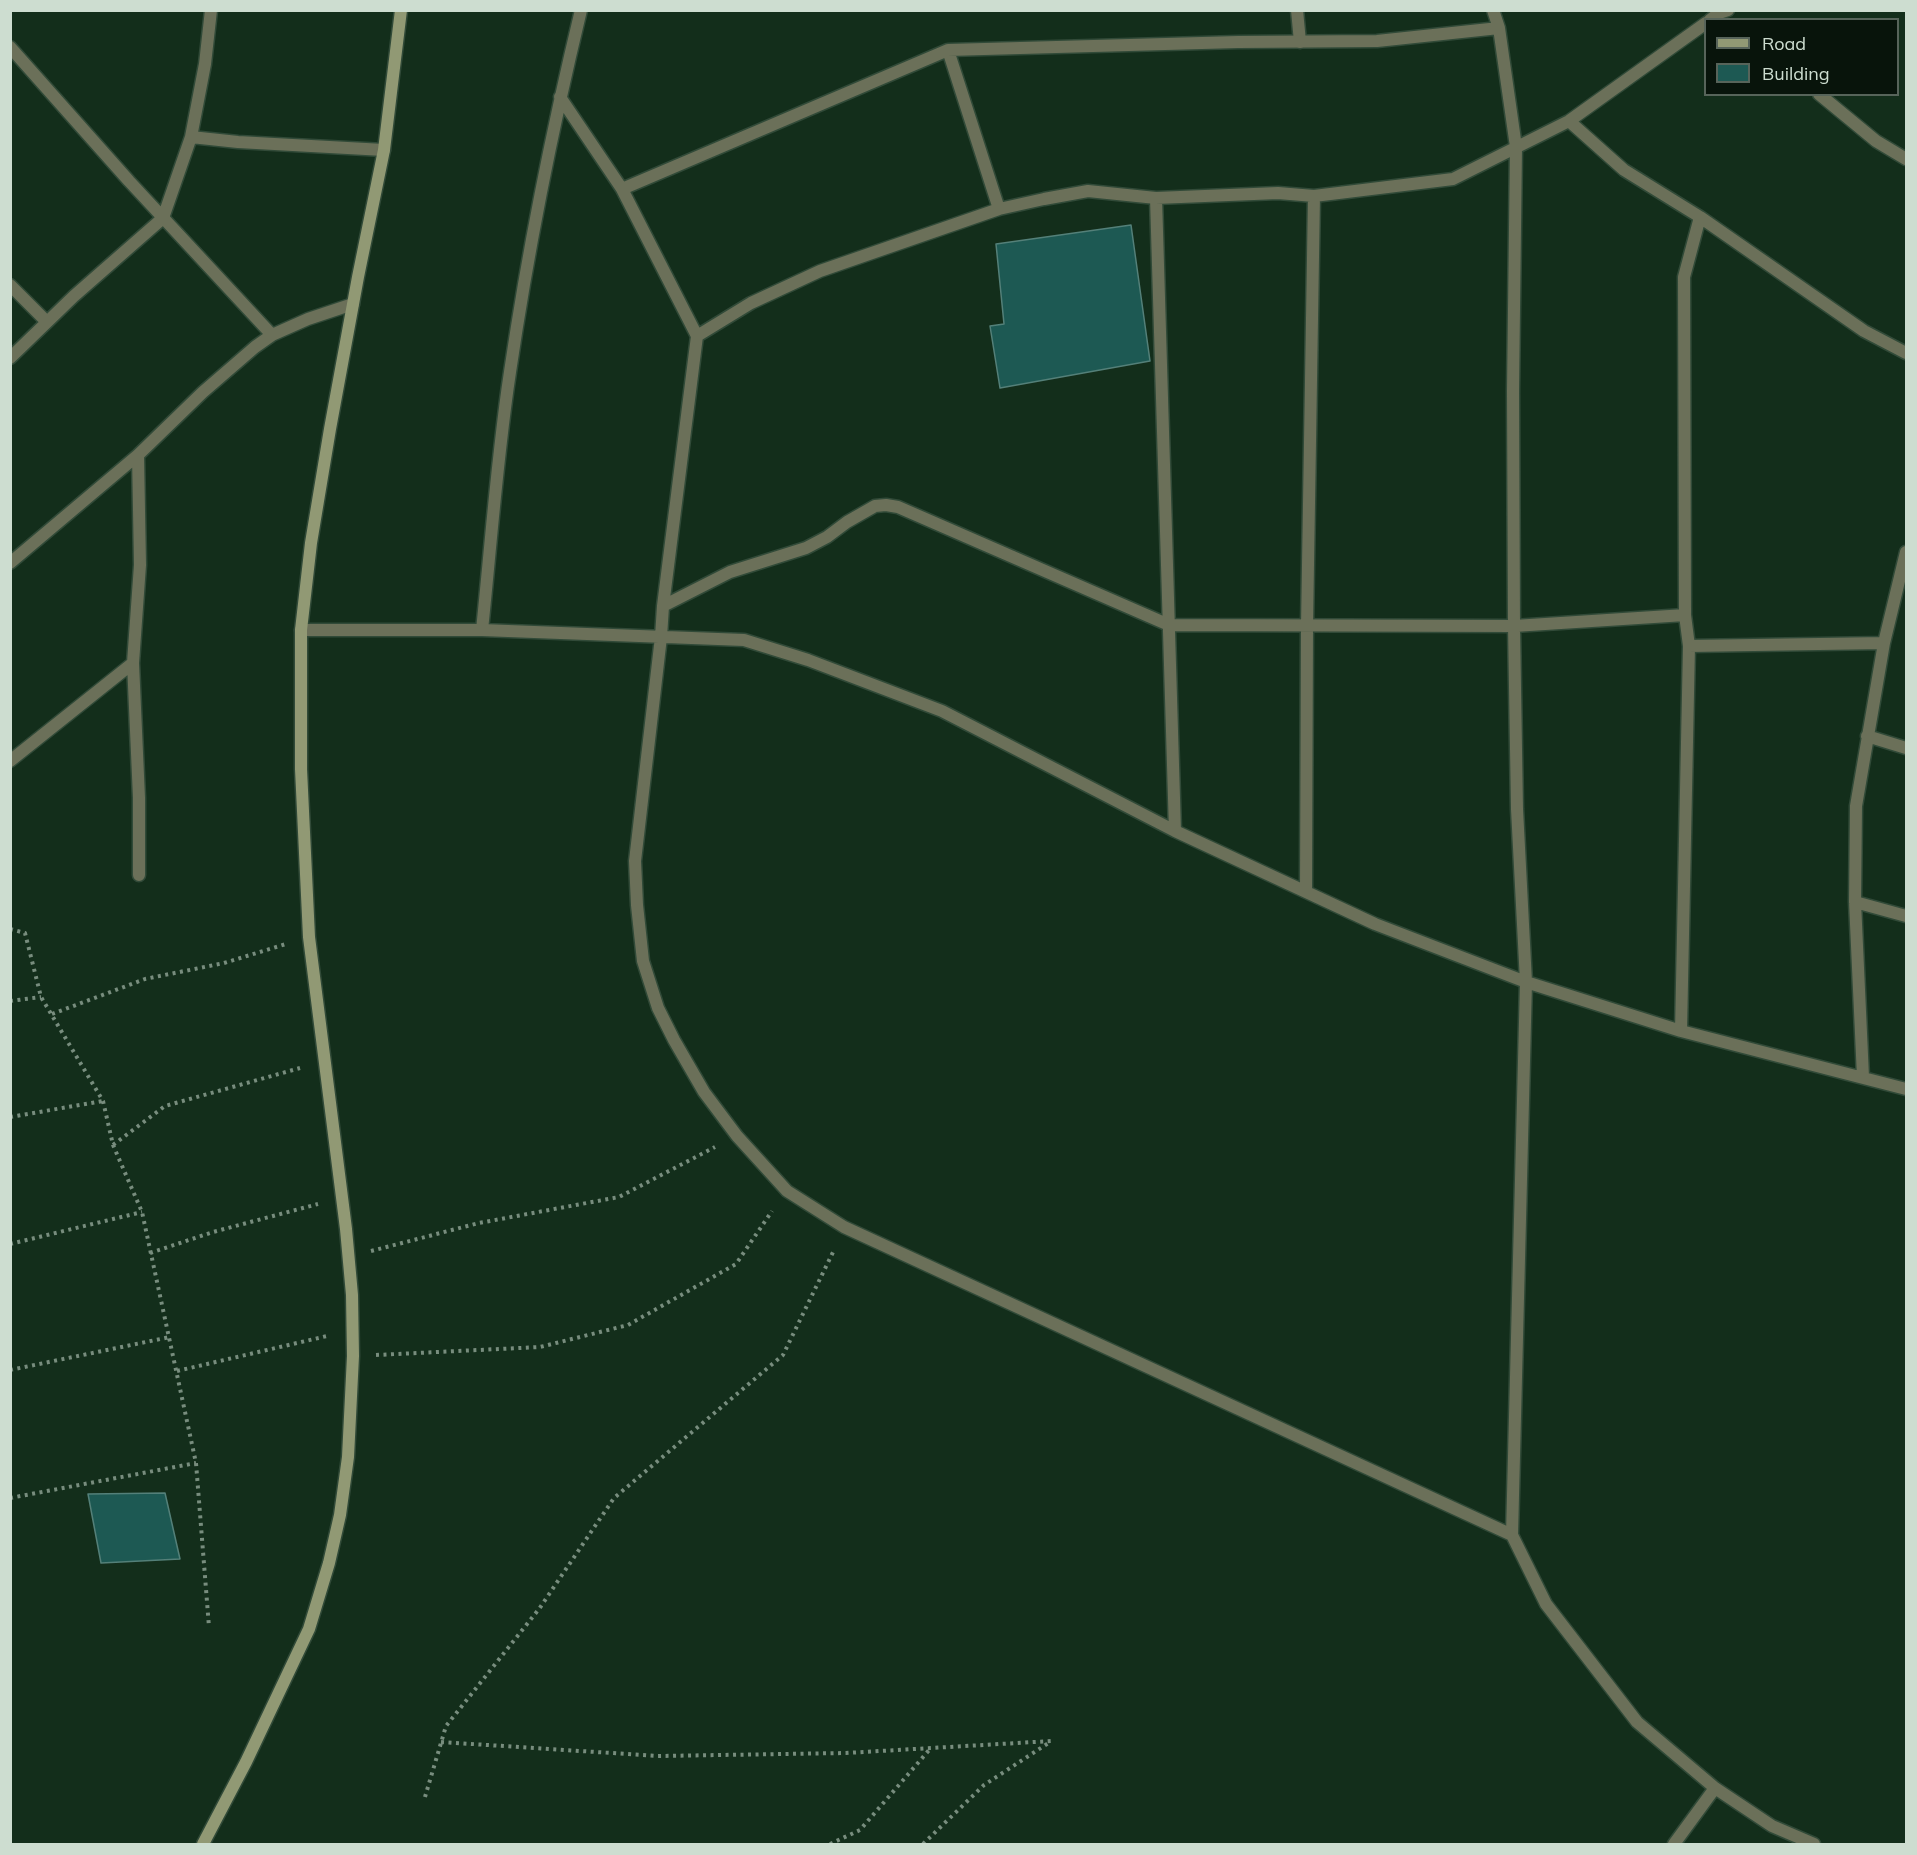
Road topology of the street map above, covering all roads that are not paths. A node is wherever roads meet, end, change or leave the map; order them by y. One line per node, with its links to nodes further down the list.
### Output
1 (211, 10): 14 (street)
2 (401, 10): 16 (street)
3 (581, 10): 12 (street)
4 (1297, 10): 8 (street)
5 (1492, 10): 7 (street)
6 (1704, 24): 13 (street)
7 (1499, 28): 8 (street); 15 (street)
8 (1300, 42): 10 (street)
9 (10, 46): 23 (street)
10 (948, 51): 18 (street); 21 (street)
11 (1821, 96): 17 (street)
12 (560, 97): 18 (street); 40 (street)
13 (1569, 121): 15 (street); 22 (street)
14 (191, 137): 16 (street); 23 (street)
15 (1516, 147): 19 (street); 38 (street)
16 (384, 150): 25 (street)
17 (1906, 159)
18 (622, 189): 28 (street)
19 (1314, 196): 20 (street); 37 (street)
20 (1156, 198): 21 (street); 36 (street)
21 (999, 209): 28 (street)
22 (1700, 217): 29 (street); 35 (street)
23 (163, 218): 26 (street); 27 (street)
24 (10, 285): 26 (street)
25 (354, 304): 27 (street); 39 (street)
26 (47, 322): 30 (street)
27 (272, 334): 31 (street)
28 (697, 336): 34 (street)
29 (1906, 353)
30 (10, 358)
31 (138, 455): 33 (street); 44 (street)
32 (1906, 554): 42 (street)
33 (10, 563)
34 (663, 606): 36 (street); 41 (street)
35 (1685, 615): 38 (street); 43 (street)
36 (1169, 625): 37 (street); 48 (street)
37 (1307, 626): 38 (street); 50 (street)
38 (1514, 626): 53 (street)
39 (301, 630): 40 (street); 59 (street)
40 (482, 630): 41 (street)
41 (661, 637): 48 (street); 57 (street)
42 (1884, 643): 43 (street); 45 (street)
43 (1689, 646): 54 (street)
44 (133, 663): 47 (street); 49 (street)
45 (1868, 736): 46 (street); 51 (street)
46 (1906, 748)
47 (10, 761)
48 (1175, 831): 50 (street)
49 (139, 875)
50 (1306, 891): 53 (street)
51 (1855, 903): 52 (street); 55 (street)
52 (1906, 916)
53 (1526, 982): 54 (street); 57 (street)
54 (1681, 1030): 55 (street)
55 (1863, 1077): 56 (street)
56 (1906, 1089)
57 (1512, 1535): 58 (street)
58 (1715, 1788): 60 (street); 61 (street)
59 (202, 1845)
60 (1674, 1845)
61 (1814, 1845)

